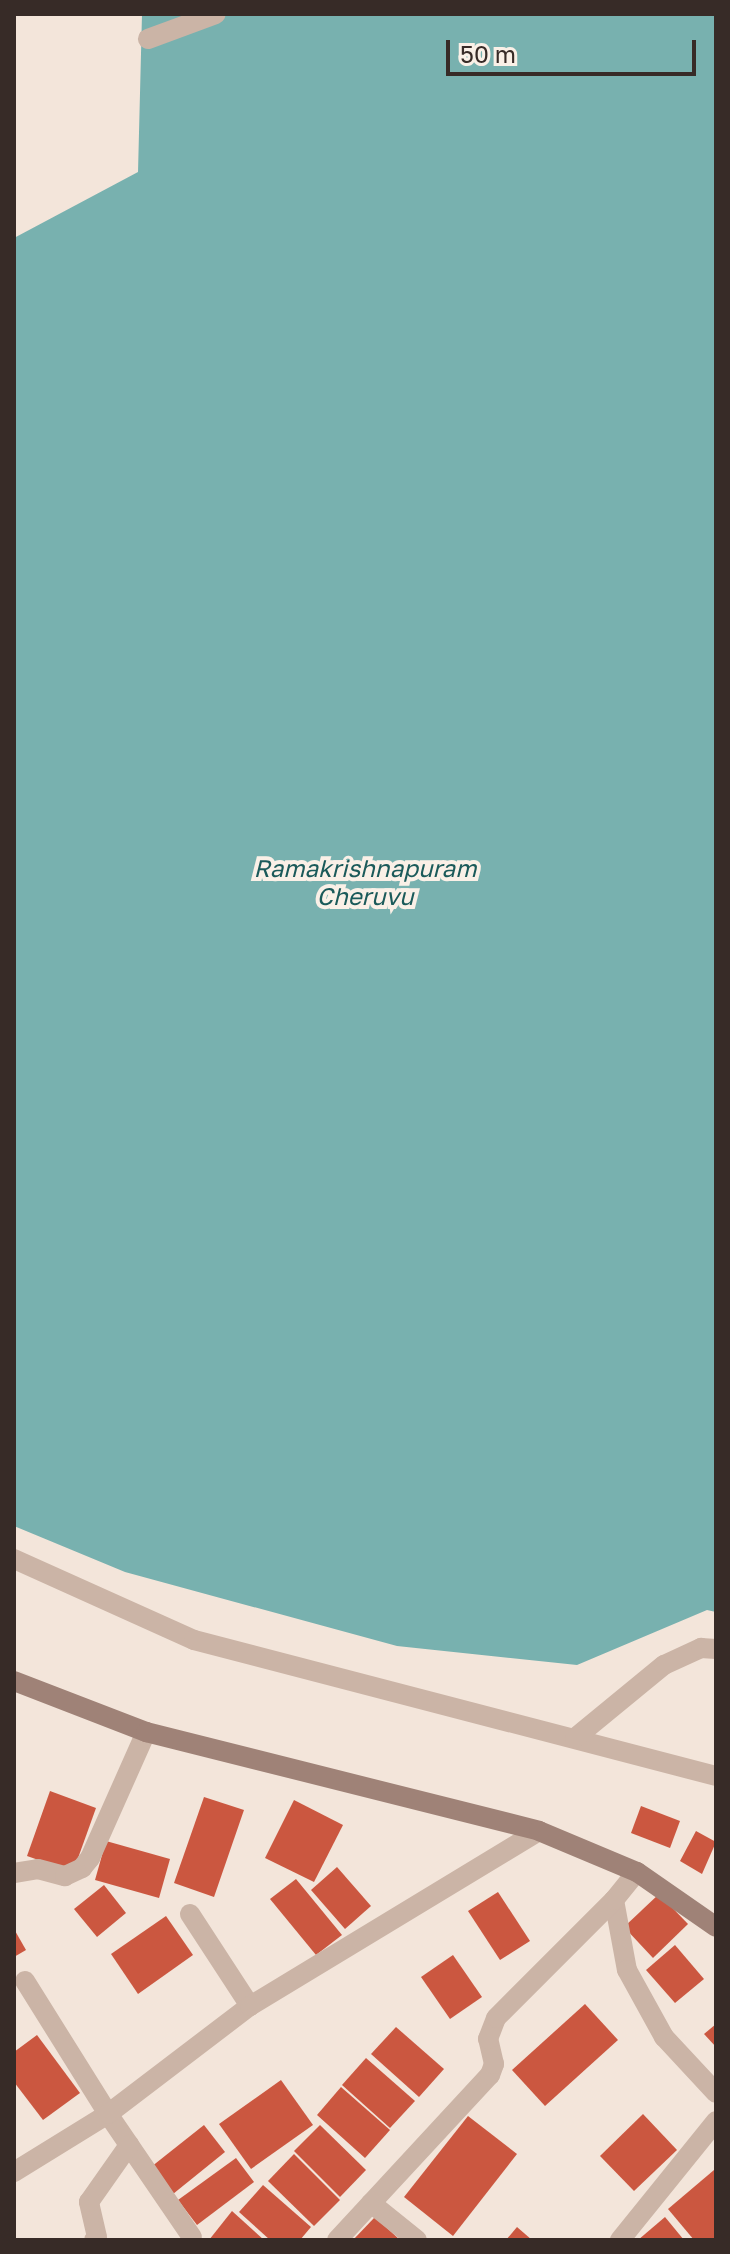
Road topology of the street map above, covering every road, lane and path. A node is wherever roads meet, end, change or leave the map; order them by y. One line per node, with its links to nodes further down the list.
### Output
1 (216, 14): 2 (street)
2 (148, 39)
3 (14, 1559): 7 (street)
4 (716, 1649): 7 (street)
5 (15, 1683): 6 (street)
6 (146, 1732): 9 (street); 11 (street)
7 (575, 1738): 8 (street)
8 (716, 1776)
9 (539, 1831): 10 (street); 16 (street)
10 (637, 1872): 12 (street); 14 (street)
11 (14, 1873)
12 (614, 1900): 17 (street); 22 (street)
13 (190, 1914): 16 (street)
14 (716, 1927)
15 (25, 1981): 18 (street)
16 (250, 2006): 18 (street)
17 (716, 2093)
18 (108, 2114): 20 (street); 21 (street)
19 (716, 2121): 27 (street)
20 (129, 2145): 23 (street); 24 (street)
21 (14, 2172)
22 (371, 2203): 25 (street); 26 (street)
23 (192, 2237)
24 (94, 2240)
25 (337, 2240)
26 (417, 2240)
27 (620, 2240)

